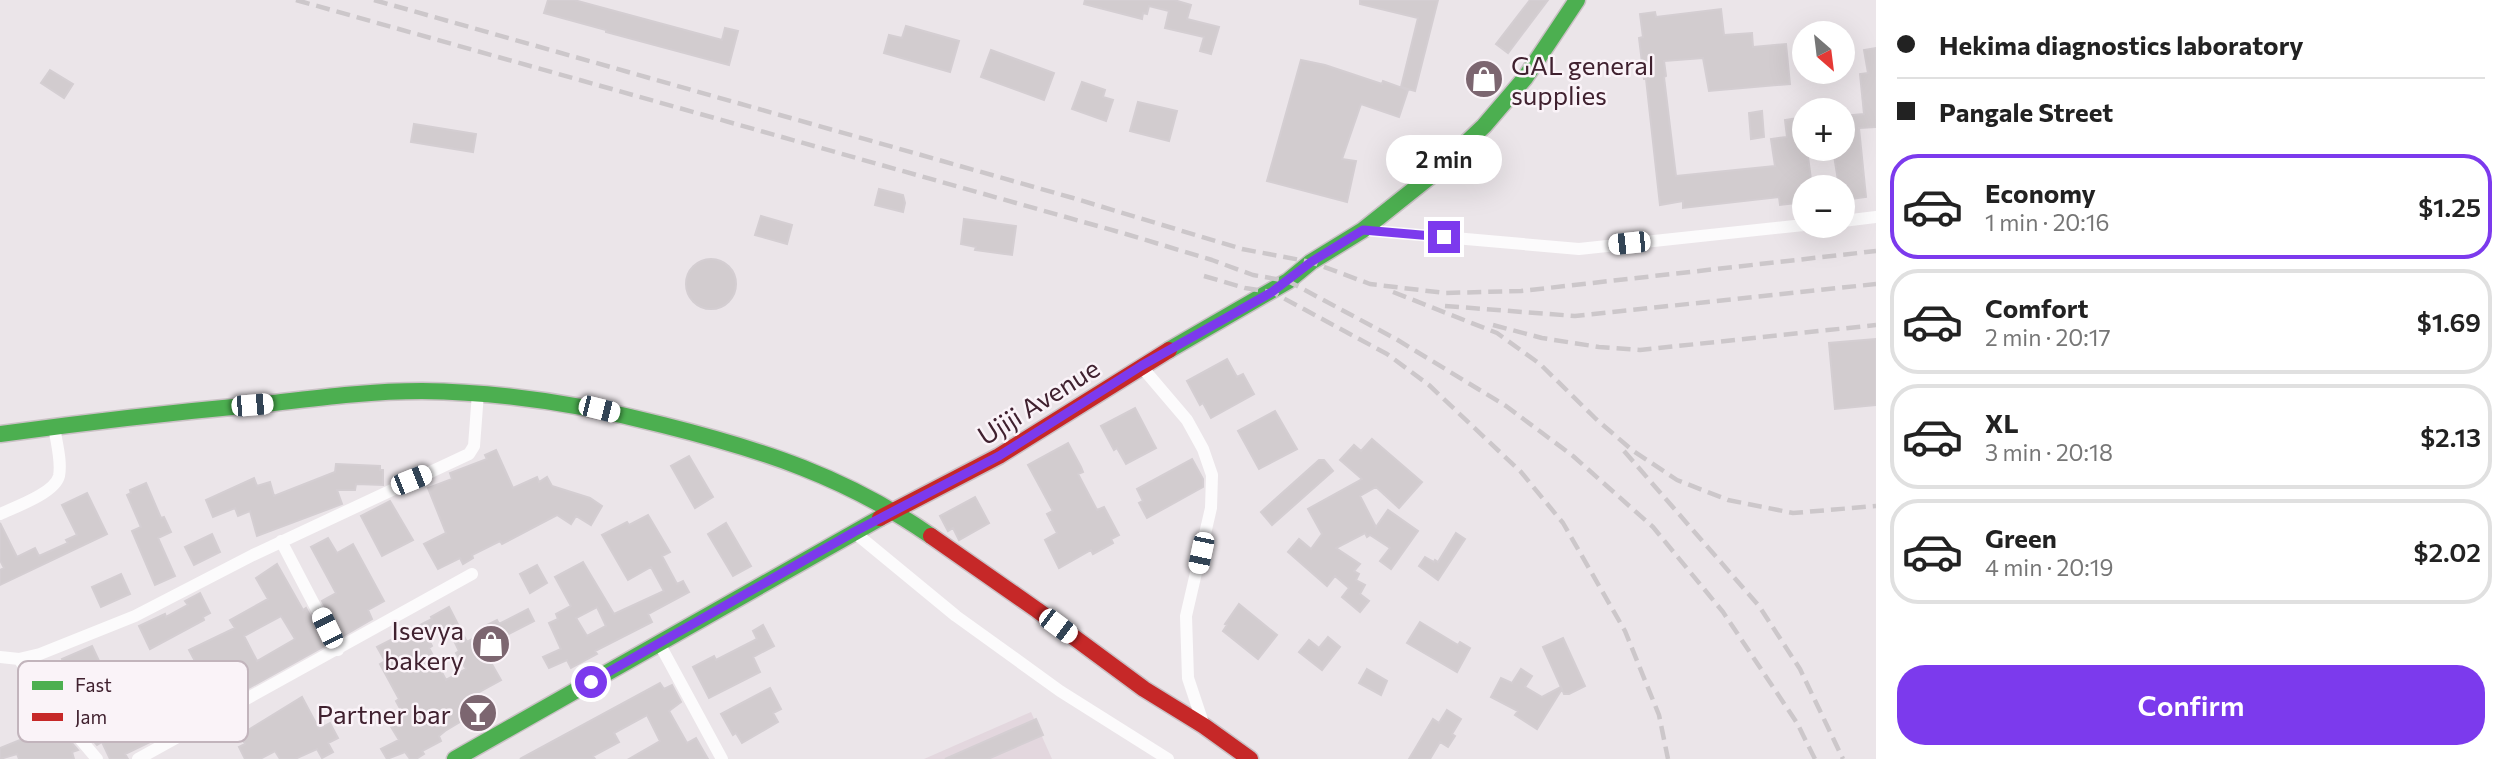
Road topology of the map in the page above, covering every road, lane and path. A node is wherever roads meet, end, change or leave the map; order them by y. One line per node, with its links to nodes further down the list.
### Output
1 (1577, 0): 5 (highway, Ujiji Avenue)
2 (1876, 217): 3 (street)
3 (1855, 220)
4 (1792, 226): 5 (street)
5 (1363, 230): 6 (highway, Ujiji Avenue)
6 (1141, 366): 10 (highway, Ujiji Avenue); 20 (street)
7 (478, 393): 8 (highway); 10 (highway); 13 (street)
8 (54, 426): 9 (highway); 11 (street)
9 (0, 434)
10 (893, 510): 12 (highway, Ujiji Avenue); 20 (highway)
11 (0, 514)
12 (854, 532): 15 (highway, Ujiji Avenue); 27 (street)
13 (281, 541): 16 (street); 18 (street)
14 (472, 575): 16 (street)
15 (659, 643): 25 (highway, Ujiji Avenue); 26 (street)
16 (338, 650): 19 (street)
17 (0, 657): 18 (street)
18 (19, 659)
19 (248, 699)
20 (1204, 726): 28 (highway)
21 (83, 742): 23 (street)
22 (169, 742): 24 (street)
23 (97, 759)
24 (138, 759)
25 (456, 759)
26 (722, 759)
27 (1168, 759)
28 (1250, 759)

